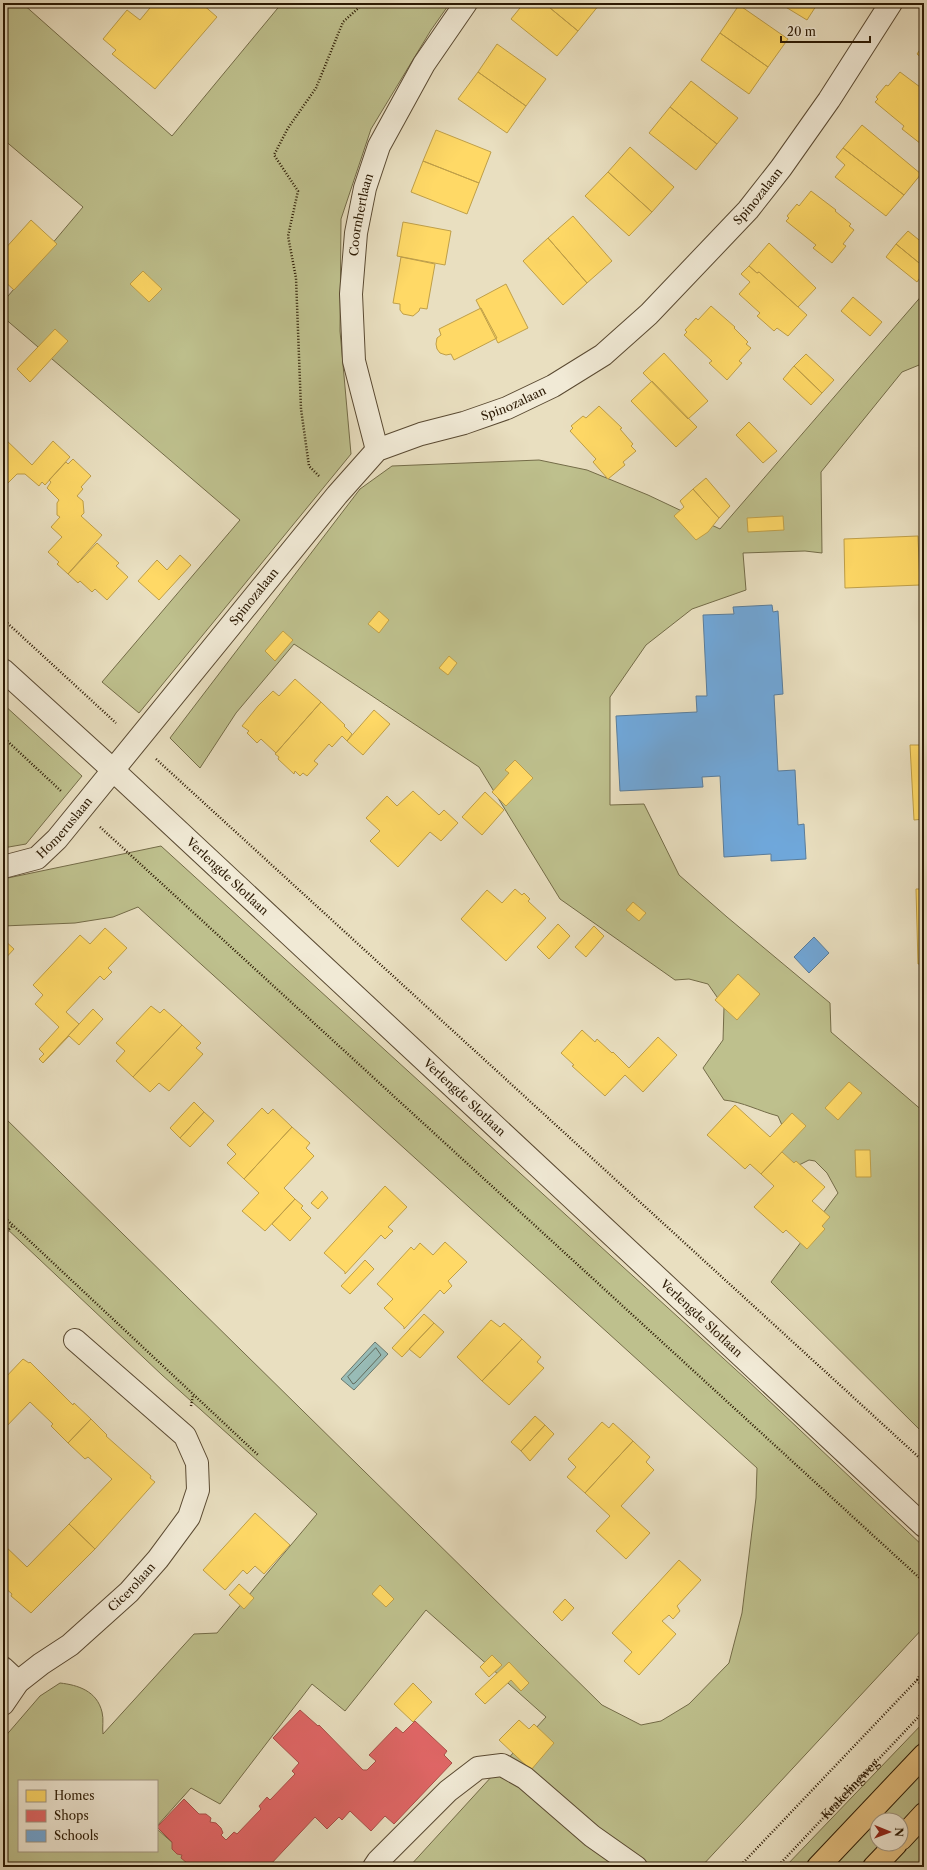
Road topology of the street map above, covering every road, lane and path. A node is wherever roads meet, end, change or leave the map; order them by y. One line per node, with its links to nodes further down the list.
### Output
1 (364, 3): 5 (path)
2 (466, 3): 4 (street, Coornhertlaan)
3 (891, 3): 4 (street, Spinozalaan)
4 (377, 450): 5 (street, Spinozalaan)
5 (337, 495): 9 (street, Spinozalaan)
6 (3, 619): 9 (path)
7 (3, 670): 10 (street, Verlengde Slotlaan)
8 (3, 737): 11 (path)
9 (136, 740): 10 (street, Spinozalaan); 18 (path)
10 (113, 770): 11 (street, Homeruslaan); 19 (street, Verlengde Slotlaan)
11 (82, 810): 12 (street, Homeruslaan); 20 (path)
12 (3, 866)
13 (3, 1216): 14 (path)
14 (13, 1225): 15 (path); 17 (path)
15 (3, 1236)
16 (74, 1340): 22 (street, Cicerolaan)
17 (258, 1455)
18 (924, 1462)
19 (920, 1515)
20 (924, 1582)
21 (924, 1668): 23 (path)
22 (10, 1675): 25 (street, Cicerolaan)
23 (917, 1680): 24 (path); 33 (path)
24 (924, 1688)
25 (3, 1704)
26 (924, 1711): 34 (path, Krakelingweg)
27 (924, 1755): 35 (main road)
28 (924, 1814): 29 (main road)
29 (909, 1830)
30 (888, 1852): 36 (main road)
31 (374, 1867): 32 (street)
32 (636, 1867)
33 (739, 1867)
34 (777, 1867)
35 (818, 1867)
36 (874, 1867)

